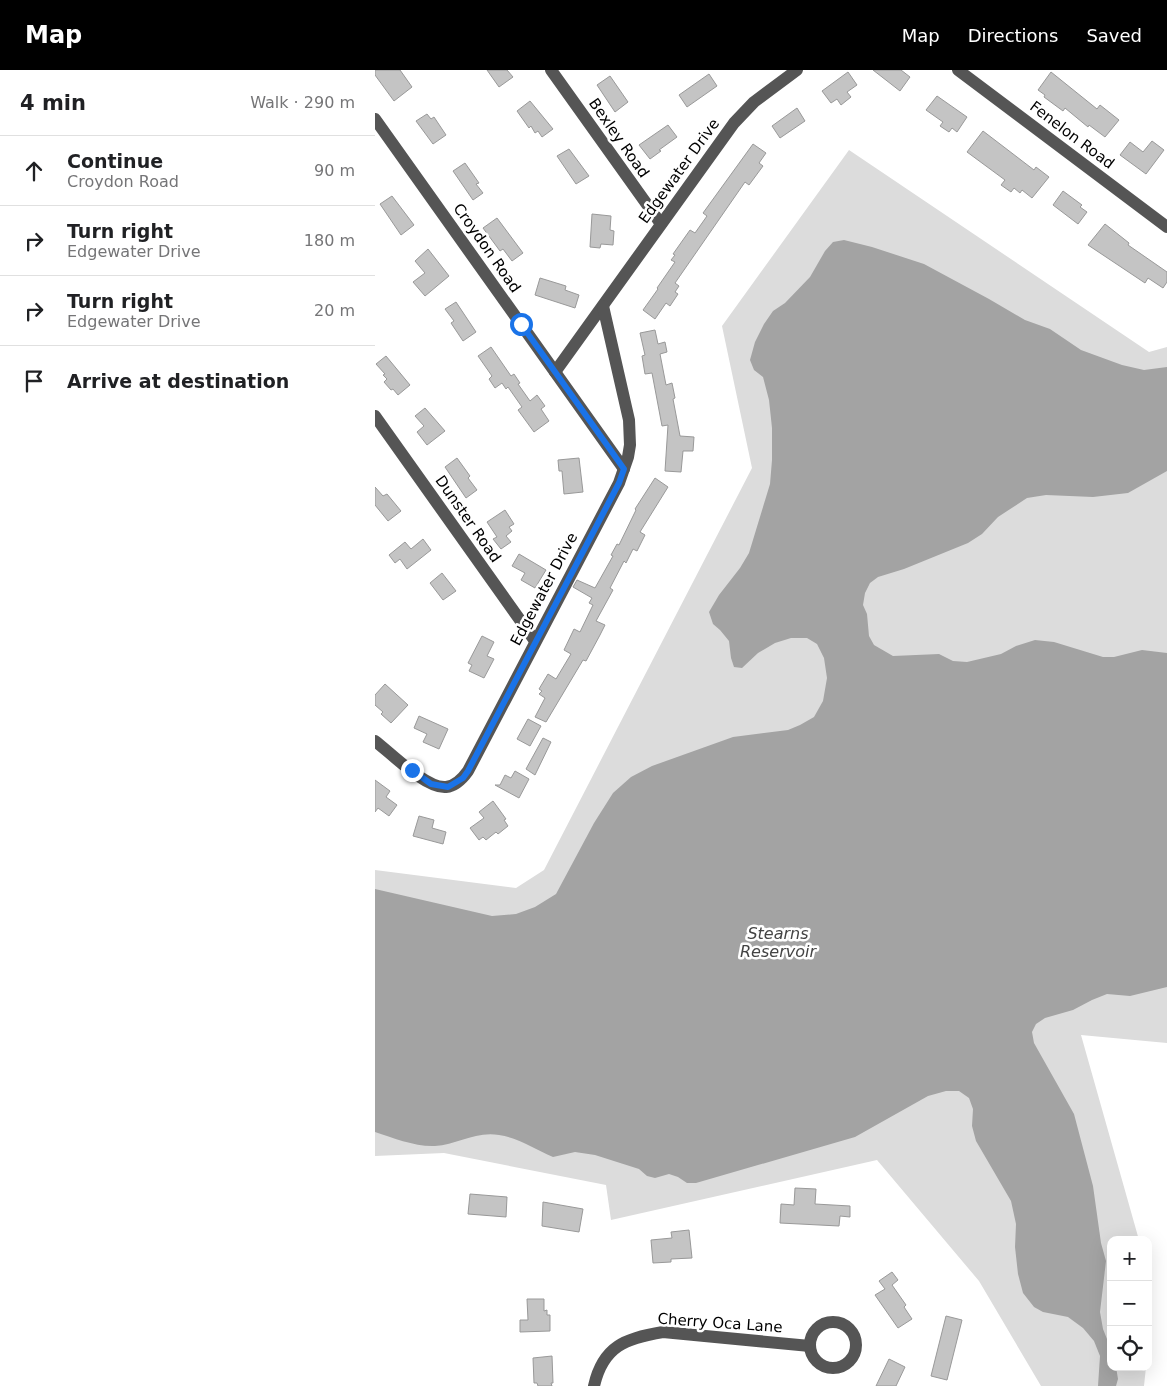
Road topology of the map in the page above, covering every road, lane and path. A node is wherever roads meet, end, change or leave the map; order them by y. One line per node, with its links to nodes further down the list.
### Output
1 (551, 70): 5 (street, Bexley Road)
2 (797, 70): 5 (street, Edgewater Drive)
3 (958, 70): 6 (street, Fenelon Road)
4 (375, 119): 8 (street, Croydon Road)
5 (661, 224): 7 (street, Edgewater Drive)
6 (1167, 227)
7 (603, 306): 8 (street, Edgewater Drive); 10 (street, Edgewater Drive)
8 (555, 372): 10 (street, Croydon Road)
9 (375, 416): 11 (street, Dunster Road)
10 (624, 469): 11 (street, Edgewater Drive)
11 (535, 641): 12 (street, Edgewater Drive)
12 (375, 741)
13 (810, 1346): 14 (street, Cherry Oca Lane)
14 (594, 1386)

